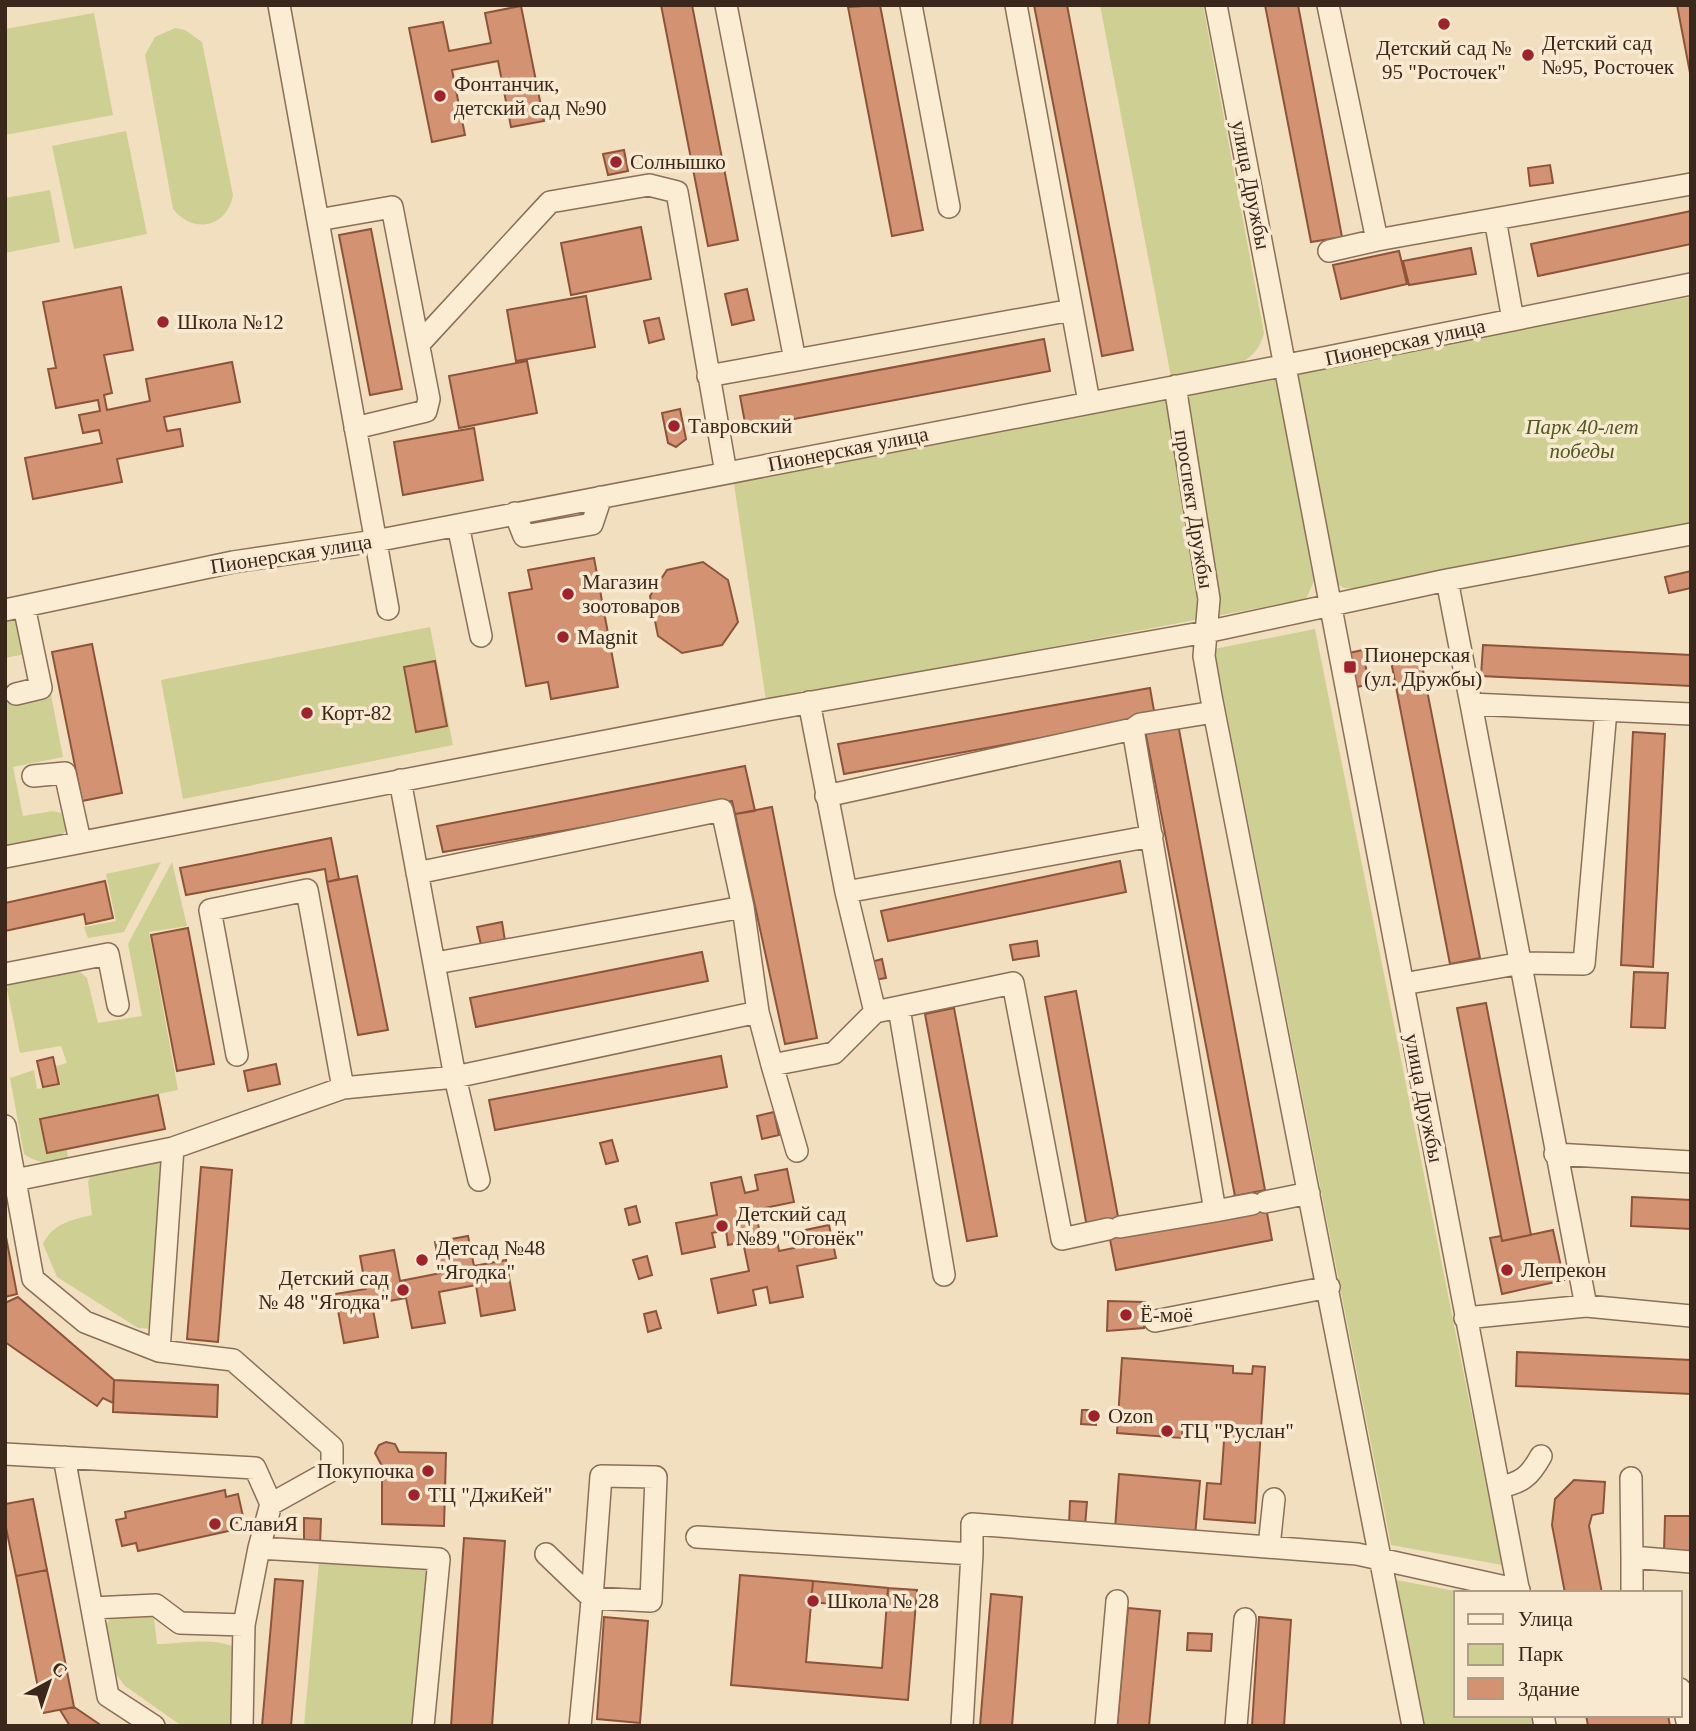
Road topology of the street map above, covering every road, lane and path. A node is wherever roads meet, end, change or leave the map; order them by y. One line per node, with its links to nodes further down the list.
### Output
1 (279, 5): 10 (street)
2 (726, 5): 17 (street)
3 (911, 5): 8 (street)
4 (1016, 5): 14 (street)
5 (1216, 5): 18 (street, улица Дружбы)
6 (1328, 5): 11 (street)
7 (1691, 184): 9 (street)
8 (949, 206)
9 (1495, 219): 11 (street); 15 (street)
10 (318, 220): 16 (street); 22 (street)
11 (1377, 240): 12 (street)
12 (1329, 251)
13 (1691, 284): 15 (street, Пионерская улица)
14 (1072, 310): 17 (street); 21 (street)
15 (1513, 320): 18 (street, Пионерская улица)
16 (419, 344): 19 (street); 22 (street)
17 (795, 360): 19 (street)
18 (1285, 366): 20 (street, Пионерская улица); 28 (street)
19 (708, 376): 23 (street)
20 (1175, 386): 21 (street, Пионерская улица); 31 (street, проспект Дружбы)
21 (1089, 402): 23 (street, Пионерская улица)
22 (355, 428): 26 (street)
23 (726, 473): 24 (street, Пионерская улица)
24 (458, 525): 26 (street, Пионерская улица); 32 (street)
25 (1691, 534): 27 (street)
26 (375, 541): 29 (street, Пионерская улица); 30 (street)
27 (1447, 580): 28 (street); 35 (street)
28 (1330, 606): 31 (street); 52 (street, улица Дружбы)
29 (15, 608): 33 (street)
30 (388, 608)
31 (1206, 632): 34 (street); 37 (street)
32 (481, 636)
33 (16, 694)
34 (809, 702): 41 (street); 42 (street)
35 (1471, 704): 36 (street); 50 (street)
36 (1606, 710): 38 (street); 50 (street)
37 (1214, 712): 39 (street); 68 (street)
38 (1691, 714)
39 (1133, 729): 42 (street); 43 (street)
40 (33, 776): 44 (street)
41 (400, 780): 44 (street); 46 (street)
42 (827, 796): 47 (street)
43 (1152, 836): 47 (street); 69 (street)
44 (79, 841): 45 (street)
45 (5, 857)
46 (417, 873): 48 (street); 49 (street)
47 (846, 892): 56 (street)
48 (743, 907): 49 (street); 55 (street)
49 (436, 963): 59 (street)
50 (1522, 963): 52 (street); 64 (street)
51 (5, 974): 53 (street)
52 (1403, 984): 74 (street, улица Дружбы)
53 (118, 1005)
54 (899, 1007): 56 (street); 69 (street); 70 (street)
55 (758, 1012): 58 (street); 59 (street)
56 (875, 1012): 58 (street)
57 (237, 1055): 60 (street)
58 (772, 1065): 63 (street)
59 (455, 1077): 60 (street); 67 (street)
60 (343, 1088): 62 (street)
61 (5, 1126): 66 (street)
62 (173, 1148): 66 (street); 76 (street)
63 (797, 1151)
64 (1555, 1154): 65 (street); 72 (street)
65 (1691, 1162)
66 (15, 1180): 76 (street)
67 (479, 1180)
68 (1309, 1193): 69 (street); 71 (street)
69 (1215, 1211)
70 (944, 1275)
71 (1329, 1287): 75 (street); 90 (street)
72 (1586, 1306): 73 (street); 74 (street)
73 (1691, 1316)
74 (1465, 1318): 81 (street, улица Дружбы)
75 (1155, 1321)
76 (159, 1352): 83 (street)
77 (5, 1454): 79 (street)
78 (1541, 1456): 81 (street)
79 (64, 1457): 83 (street); 96 (street)
80 (1631, 1478): 89 (street)
81 (1499, 1487): 92 (street, улица Дружбы)
82 (1274, 1499): 85 (street)
83 (271, 1504): 86 (street)
84 (697, 1537): 88 (street)
85 (1269, 1547): 88 (street, улица Дружбы); 90 (street, улица Дружбы)
86 (259, 1548): 98 (street); 102 (street)
87 (546, 1554): 94 (street)
88 (972, 1554): 104 (street)
89 (1632, 1557): 91 (street); 93 (street)
90 (1380, 1559): 92 (street, улица Дружбы); 107 (street)
91 (1691, 1562)
92 (1519, 1591)
93 (1632, 1591)
94 (592, 1598): 94 (street); 103 (street)
95 (1117, 1601): 105 (street)
96 (92, 1608): 98 (street); 100 (street)
97 (1245, 1619): 106 (street)
98 (244, 1625): 101 (street)
99 (1682, 1698): 108 (street)
100 (154, 1726)
101 (242, 1726)
102 (423, 1726)
103 (580, 1726)
104 (962, 1726)
105 (1106, 1726)
106 (1236, 1726)
107 (1413, 1726)
108 (1688, 1726)

